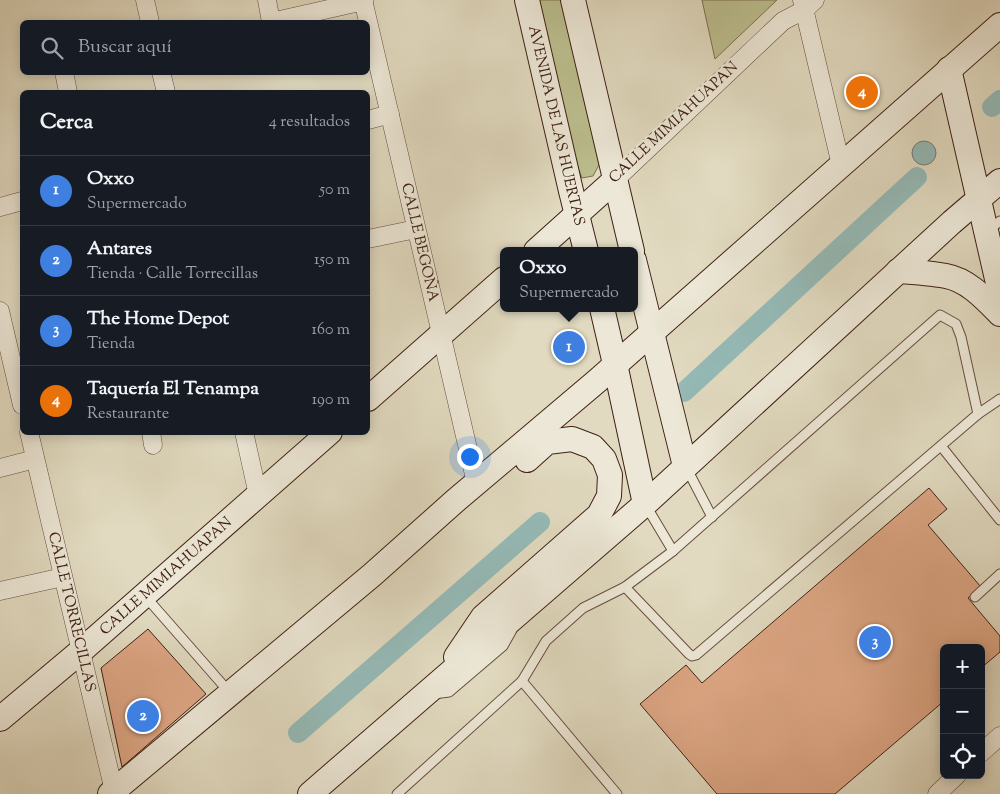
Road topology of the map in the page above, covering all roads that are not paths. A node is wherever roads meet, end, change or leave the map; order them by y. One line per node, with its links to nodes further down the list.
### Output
1 (145, 0): 7 (street)
2 (267, 0): 8 (street)
3 (363, 0): 9 (street); 10 (street, CALLE BEGOÑA)
4 (527, 0): 25 (main road, AVENIDA DE LAS HUERTAS)
5 (573, 0): 21 (main road)
6 (807, 3): 20 (street); 21 (street, CALLE MIMIAHUAPAN)
7 (150, 20)
8 (271, 20)
9 (279, 20)
10 (368, 20)
11 (1000, 25): 13 (main road)
12 (370, 30): 18 (street, CALLE BEGOÑA)
13 (949, 70): 20 (main road); 22 (main road)
14 (65, 75): 16 (street)
15 (162, 75): 17 (street)
16 (68, 90)
17 (166, 90)
18 (390, 114): 19 (street); 27 (street, CALLE BEGOÑA)
19 (370, 119)
20 (841, 165): 40 (main road)
21 (615, 180): 25 (main road, CALLE MIMIAHUAPAN); 31 (main road)
22 (994, 188): 26 (main road); 33 (main road)
23 (20, 202): 24 (street)
24 (0, 207)
25 (577, 215): 29 (main road, CALLE MIMIAHUAPAN); 30 (main road, AVENIDA DE LAS HUERTAS)
26 (993, 226): 32 (main road)
27 (416, 229): 28 (street); 41 (street, CALLE BEGOÑA)
28 (370, 239)
29 (541, 247)
30 (585, 247)
31 (631, 247)
32 (997, 264): 36 (main road)
33 (898, 271): 39 (main road); 53 (main road)
34 (638, 277): 40 (main road)
35 (500, 283): 41 (main road)
36 (1000, 292)
37 (0, 311): 42 (street)
38 (603, 312): 43 (main road)
39 (1000, 314)
40 (651, 333): 43 (main road); 53 (main road)
41 (441, 335): 44 (main road); 55 (street, CALLE BEGOÑA)
42 (4, 349): 45 (street)
43 (615, 364): 55 (main road); 57 (main road)
44 (370, 397)
45 (20, 399)
46 (1000, 399): 47 (lane)
47 (978, 414): 51 (lane); 58 (lane)
48 (30, 435): 52 (street, CALLE TORRECILLAS)
49 (245, 435): 56 (street)
50 (327, 435): 56 (main road, CALLE MIMIAHUAPAN)
51 (941, 446): 59 (lane); 64 (lane)
52 (35, 460): 54 (street); 63 (street, CALLE TORRECILLAS)
53 (685, 466): 57 (main road); 58 (lane)
54 (0, 468)
55 (476, 483): 62 (main road)
56 (258, 495): 66 (main road, CALLE MIMIAHUAPAN)
57 (645, 504): 60 (lane); 70 (main road)
58 (712, 517): 60 (lane)
59 (1000, 520)
60 (673, 551): 64 (lane)
61 (1000, 574): 67 (lane)
62 (372, 575): 70 (main road); 71 (main road)
63 (63, 576): 65 (street); 68 (street, CALLE TORRECILLAS)
64 (625, 587): 69 (lane)
65 (0, 591)
66 (144, 595): 68 (main road, CALLE MIMIAHUAPAN); 71 (lane)
67 (975, 597)
68 (81, 651): 72 (main road, CALLE MIMIAHUAPAN); 76 (street, CALLE TORRECILLAS)
69 (522, 681): 78 (lane); 79 (lane)
70 (431, 689): 77 (main road)
71 (230, 693): 76 (main road)
72 (0, 719)
73 (1000, 736): 74 (street)
74 (985, 749)
75 (953, 779): 80 (street)
76 (112, 792)
77 (310, 794)
78 (397, 794)
79 (617, 794)
80 (936, 794)

